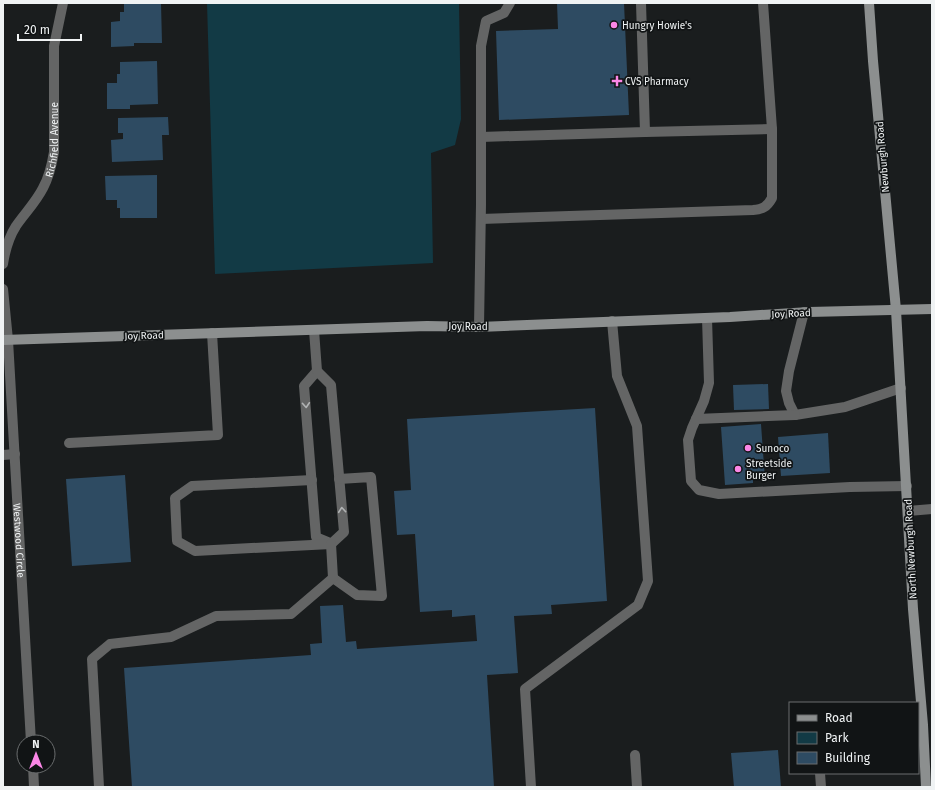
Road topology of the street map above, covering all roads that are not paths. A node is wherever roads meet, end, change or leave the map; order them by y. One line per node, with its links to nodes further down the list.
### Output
1 (63, 3): 10 (street, Richfield Avenue)
2 (510, 3): 8 (street)
3 (641, 3): 7 (street)
4 (763, 3): 6 (street)
5 (869, 3): 13 (street, Newburgh Road)
6 (772, 129): 7 (street); 9 (street)
7 (645, 132): 8 (street)
8 (481, 137): 9 (street)
9 (481, 220): 17 (street)
10 (3, 264)
11 (3, 289): 20 (street)
12 (932, 309): 13 (street, Joy Road)
13 (896, 310): 14 (street, Joy Road); 22 (street, North Newburgh Road)
14 (804, 312): 15 (street, Joy Road); 23 (street)
15 (707, 318): 16 (street, Joy Road); 24 (street)
16 (612, 321): 17 (street, Joy Road); 43 (street)
17 (479, 327): 18 (street, Joy Road)
18 (314, 330): 19 (street, Joy Road); 21 (street)
19 (212, 333): 20 (street, Joy Road); 25 (street)
20 (5, 340): 26 (street, Westwood Circle)
21 (317, 371): 28 (street); 29 (street, one-way to 29)
22 (901, 388): 23 (street); 30 (street, North Newburgh Road)
23 (795, 414): 24 (street)
24 (696, 419): 30 (street)
25 (69, 442)
26 (15, 454): 27 (street); 35 (street, Westwood Circle)
27 (3, 455)
28 (339, 479): 33 (street, one-way to 28); 34 (street)
29 (312, 480): 33 (street); 33 (street)
30 (907, 486): 32 (street, North Newburgh Road)
31 (932, 509): 32 (street)
32 (908, 511): 36 (street, North Newburgh Road)
33 (331, 544): 34 (street)
34 (333, 578): 42 (street)
35 (31, 734)
36 (928, 750): 38 (street, North Newburgh Road)
37 (635, 755): 44 (street)
38 (922, 762): 46 (street, North Newburgh Road)
39 (33, 774): 41 (street)
40 (820, 774): 45 (street)
41 (34, 787)
42 (100, 787)
43 (531, 787)
44 (637, 787)
45 (820, 787)
46 (926, 787)

